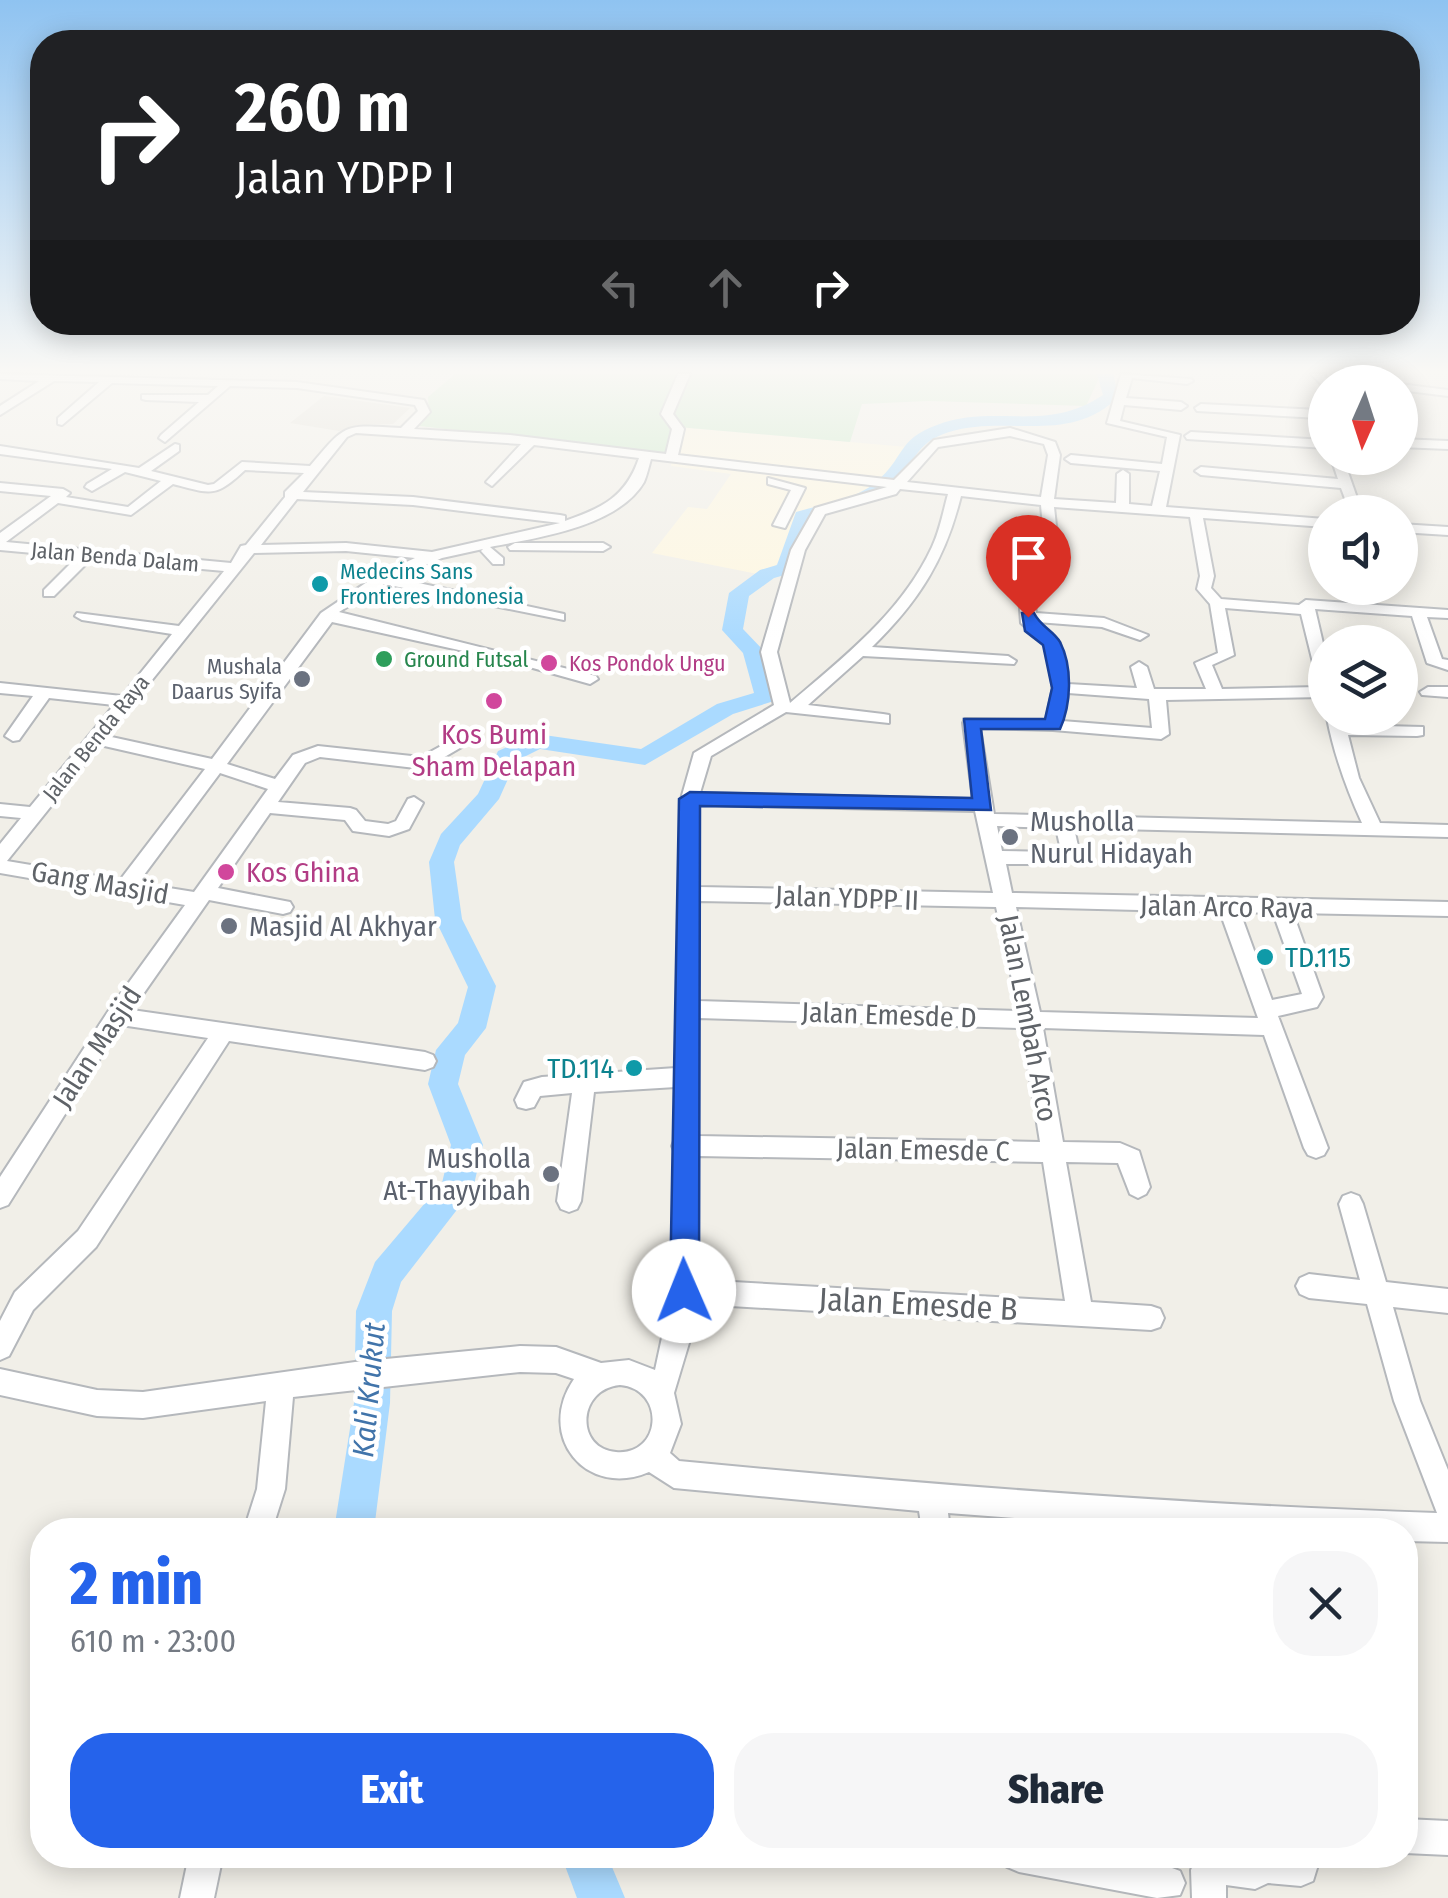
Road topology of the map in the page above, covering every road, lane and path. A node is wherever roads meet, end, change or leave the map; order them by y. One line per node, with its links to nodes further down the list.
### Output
1 (41, 463): 12 (street)
2 (87, 463): 13 (street)
3 (150, 463): 17 (street)
4 (318, 463): 15 (street, Jalan Benda Raya)
5 (510, 463): 22 (street)
6 (644, 463): 35 (street)
7 (705, 463): 21 (street, Jalan Benda Raya)
8 (915, 463): 24 (street)
9 (1047, 463): 31 (street)
10 (1109, 463): 14 (street)
11 (1167, 463): 14 (street)
12 (34, 467)
13 (124, 468): 17 (street); 26 (street)
14 (1166, 468): 34 (street)
15 (311, 470): 20 (street); 28 (street, Jalan Benda Raya)
16 (1201, 471): 23 (street)
17 (141, 472): 20 (street)
18 (1123, 474): 32 (street)
19 (1342, 475): 23 (street)
20 (170, 480): 30 (street)
21 (798, 480): 24 (street); 38 (street)
22 (492, 482)
23 (1345, 484): 29 (street)
24 (891, 485): 27 (street); 76 (street)
25 (0, 486): 30 (street, Jalan Benda Dalam)
26 (92, 488)
27 (955, 492): 31 (street); 62 (street)
28 (290, 495): 35 (street); 44 (street, Jalan Benda Raya)
29 (1349, 495)
30 (56, 499): 39 (street, Jalan Benda Dalam)
31 (1047, 502): 32 (street); 57 (street)
32 (1122, 508): 34 (street)
33 (1199, 510): 34 (street); 36 (street); 51 (street)
34 (1158, 511)
35 (582, 520): 45 (street)
36 (1308, 522)
37 (0, 525): 39 (street)
38 (780, 525)
39 (18, 528): 42 (street, Jalan Benda Dalam)
40 (1418, 529): 41 (street)
41 (1448, 531)
42 (0, 543): 46 (street, Jalan Benda Dalam)
43 (603, 547): 45 (street)
44 (246, 549): 47 (street); 48 (street, Jalan Benda Raya)
45 (489, 552): 47 (street)
46 (88, 555): 48 (street, Jalan Benda Dalam); 50 (street)
47 (433, 556): 49 (street)
48 (231, 567): 60 (street, Jalan Benda Raya)
49 (381, 580): 56 (street); 58 (street)
50 (48, 593)
51 (1217, 603): 52 (street); 74 (street)
52 (1304, 610): 53 (street); 59 (street)
53 (1418, 611): 54 (street); 64 (street)
54 (1448, 614)
55 (82, 616): 60 (street)
56 (326, 616): 66 (street); 83 (street)
57 (1028, 617): 61 (street); 68 (street)
58 (560, 618)
59 (1308, 625)
60 (181, 631): 75 (street, Jalan Benda Raya)
61 (1140, 635)
62 (862, 651): 63 (street); 76 (street)
63 (1008, 661)
64 (1448, 665)
65 (1139, 667): 73 (street)
66 (590, 680)
67 (0, 688): 72 (street)
68 (1061, 688): 73 (street); 78 (street)
69 (1308, 692): 74 (street)
70 (1428, 692): 71 (street)
71 (1448, 692)
72 (44, 693): 75 (street); 80 (street)
73 (1152, 693): 74 (street); 78 (street)
74 (1216, 694)
75 (126, 701): 82 (street, Jalan Benda Raya)
76 (788, 707): 77 (street); 85 (street)
77 (884, 719)
78 (1053, 725): 89 (street, Jalan Lembah Arco)
79 (1339, 735): 92 (street)
80 (13, 736)
81 (469, 738): 84 (street, Jalan Masjid)
82 (94, 739): 83 (street); 90 (street, Jalan Benda Raya)
83 (213, 765): 84 (street); 97 (street)
84 (280, 787): 87 (street, Jalan Masjid)
85 (690, 799): 89 (street); 98 (street)
86 (414, 803): 87 (street)
87 (266, 808): 99 (street, Jalan Masjid)
88 (0, 810): 90 (street)
89 (985, 813): 91 (street); 95 (street, Jalan Lembah Arco)
90 (36, 814): 94 (street, Jalan Benda Raya)
91 (1064, 823): 92 (street); 95 (street)
92 (1374, 829): 93 (street)
93 (1446, 834)
94 (0, 857)
95 (996, 857): 100 (street, Jalan Lembah Arco)
96 (0, 866): 97 (street, Gang Masjid)
97 (125, 887): 99 (street, Gang Masjid)
98 (689, 894): 100 (street, Jalan YDPP II); 105 (street)
99 (202, 896): 101 (street, Gang Masjid); 106 (street, Jalan Masjid)
100 (1006, 902): 102 (street, Jalan Arco Raya); 107 (street, Jalan Lembah Arco)
101 (283, 907)
102 (1228, 907): 103 (street, Jalan Arco Raya); 108 (street)
103 (1281, 908): 104 (street, Jalan Arco Raya); 108 (street, Jalan Emesde D)
104 (1448, 909)
105 (688, 1009): 107 (street, Jalan Emesde D); 111 (street)
106 (116, 1016): 109 (street); 118 (street, Jalan Masjid)
107 (1030, 1019): 108 (street, Jalan Emesde D); 116 (street, Jalan Lembah Arco)
108 (1268, 1019): 115 (street)
109 (225, 1030): 110 (street); 127 (street)
110 (425, 1060)
111 (684, 1077): 112 (street); 114 (street)
112 (584, 1084): 113 (street); 119 (street)
113 (526, 1100)
114 (683, 1146): 116 (street, Jalan Emesde C); 122 (street)
115 (1316, 1148)
116 (1055, 1152): 117 (street, Jalan Emesde C); 125 (street, Jalan Lembah Arco)
117 (1138, 1187)
118 (0, 1198)
119 (570, 1201)
120 (1351, 1204): 123 (street)
121 (1309, 1286): 123 (street)
122 (684, 1291): 125 (street, Jalan Emesde B); 131 (street)
123 (1378, 1293): 124 (street); 134 (street)
124 (1448, 1302)
125 (1080, 1314): 126 (street, Jalan Emesde B)
126 (1151, 1318)
127 (0, 1347)
128 (602, 1376): 130 (street); 131 (street); 132 (street)
129 (0, 1382): 130 (street)
130 (280, 1386): 135 (street)
131 (661, 1392): 132 (street)
132 (650, 1455): 133 (street)
133 (932, 1500): 136 (street); 137 (street)
134 (1448, 1506)
135 (262, 1518)
136 (934, 1518)
137 (1145, 1518)
138 (1418, 1528): 139 (street)
139 (1448, 1528)
140 (1418, 1839): 141 (street)
141 (1446, 1845)
142 (203, 1868): 150 (street)
143 (1071, 1868): 149 (street)
144 (1212, 1868): 151 (street)
145 (1222, 1868): 146 (street)
146 (1260, 1868)
147 (1272, 1868): 148 (street)
148 (1301, 1868)
149 (1146, 1887)
150 (197, 1898)
151 (1208, 1898)

